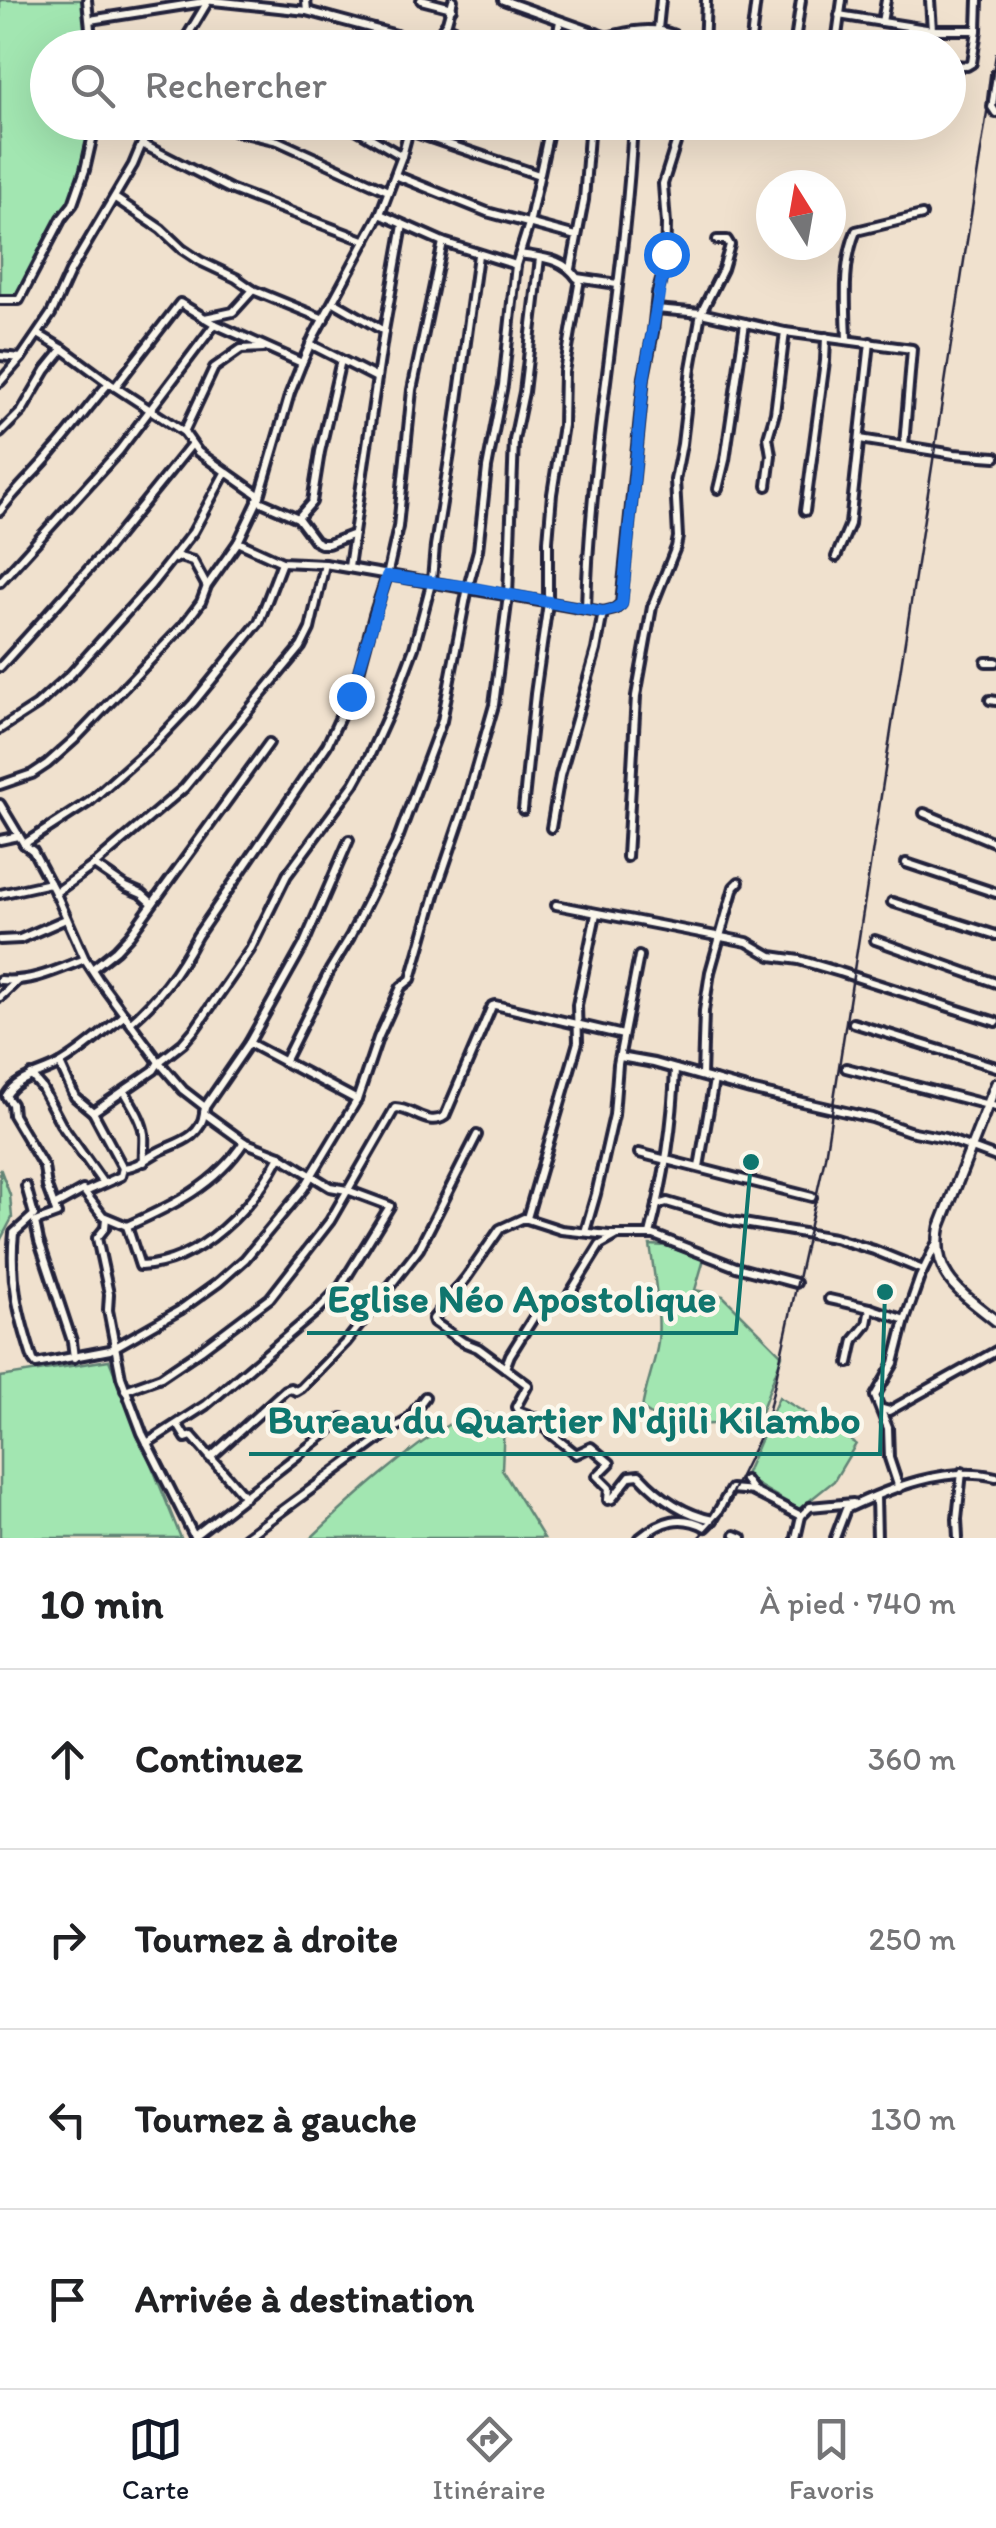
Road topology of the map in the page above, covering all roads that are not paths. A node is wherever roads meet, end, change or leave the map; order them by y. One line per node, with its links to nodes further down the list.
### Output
1 (87, 0): 17 (street)
2 (306, 0): 15 (street)
3 (421, 0): 14 (street)
4 (503, 0): 18 (street)
5 (660, 0): 28 (street)
6 (706, 0): 29 (street)
7 (756, 0): 30 (street)
8 (800, 0): 31 (street)
9 (842, 0): 16 (street)
10 (886, 0): 19 (street)
11 (930, 0): 33 (street)
12 (978, 0): 34 (street)
13 (205, 1): 15 (street); 17 (street); 22 (street)
14 (452, 4): 20 (street)
15 (307, 12): 23 (street)
16 (839, 16): 19 (street); 32 (street)
17 (90, 20): 21 (street)
18 (560, 21): 26 (street); 27 (street)
19 (882, 22): 33 (street)
20 (445, 26): 24 (street); 25 (street)
21 (91, 30)
22 (190, 30)
23 (373, 30)
24 (442, 30)
25 (455, 30)
26 (558, 30)
27 (587, 30)
28 (658, 30)
29 (705, 30)
30 (752, 30)
31 (796, 30)
32 (838, 30)
33 (932, 30): 34 (street)
34 (978, 30): 35 (street)
35 (966, 65)
36 (996, 74): 37 (street)
37 (996, 113)
38 (92, 140): 70 (street)
39 (143, 140): 48 (street)
40 (274, 140): 52 (street)
41 (375, 140): 49 (street)
42 (406, 140): 49 (street)
43 (445, 140): 51 (street)
44 (548, 140): 51 (street)
45 (589, 140): 58 (street)
46 (632, 140): 68 (street)
47 (676, 140): 72 (street)
48 (142, 144): 53 (street); 59 (street)
49 (402, 156): 50 (street)
50 (395, 174): 52 (street); 56 (street)
51 (538, 175): 56 (street)
52 (388, 191): 54 (street)
53 (115, 198): 69 (street); 80 (street)
54 (380, 214): 57 (street); 59 (street)
55 (922, 216): 82 (street)
56 (529, 224): 58 (street); 62 (street)
57 (404, 226): 61 (street); 78 (street)
58 (576, 236): 66 (street)
59 (366, 240): 71 (street)
60 (718, 240): 73 (street)
61 (442, 242): 63 (street); 115 (street)
62 (520, 254): 64 (street); 65 (street)
63 (478, 255): 65 (street); 117 (street)
64 (540, 258): 66 (street); 120 (street)
65 (516, 265): 119 (street)
66 (571, 269): 67 (street)
67 (580, 279): 68 (street); 121 (street)
68 (618, 284): 122 (street)
69 (253, 290): 74 (street); 75 (street)
70 (0, 300)
71 (334, 302): 75 (street); 78 (street)
72 (656, 309): 73 (street); 123 (street)
73 (701, 313): 76 (street); 138 (street)
74 (204, 318): 77 (street); 93 (street)
75 (324, 319): 84 (street)
76 (745, 323): 79 (street); 103 (street)
77 (215, 324): 86 (street); 94 (street)
78 (384, 332): 91 (street)
79 (785, 332): 81 (street); 102 (street)
80 (38, 334): 85 (street); 88 (street)
81 (826, 336): 82 (street); 106 (street)
82 (847, 340): 83 (street)
83 (870, 342): 97 (street); 99 (street)
84 (310, 344): 89 (street); 90 (street)
85 (63, 348): 93 (street); 96 (street)
86 (269, 348): 90 (street); 95 (street)
87 (0, 356): 88 (street)
88 (21, 358): 92 (street)
89 (342, 360): 91 (street); 107 (street)
90 (302, 363): 104 (street)
91 (377, 378): 108 (street)
92 (0, 382)
93 (112, 385): 94 (street); 105 (street)
94 (151, 410): 95 (street); 116 (street)
95 (184, 432): 98 (street)
96 (0, 433)
97 (860, 439): 99 (street); 110 (street)
98 (192, 445): 101 (street); 126 (street)
99 (904, 446): 100 (street)
100 (996, 457)
101 (225, 473): 104 (street); 111 (street)
102 (767, 486)
103 (718, 489)
104 (258, 498): 107 (street); 109 (street)
105 (0, 511)
106 (805, 511)
107 (298, 518): 108 (street)
108 (356, 533): 114 (street)
109 (238, 542): 112 (street); 118 (street)
110 (836, 557)
111 (174, 559): 118 (street); 127 (street)
112 (282, 562): 113 (street); 135 (street)
113 (325, 564): 114 (street); 140 (street)
114 (349, 567): 115 (street)
115 (387, 576): 117 (street); 162 (street)
116 (0, 582)
117 (432, 582): 119 (street); 169 (street)
118 (207, 586): 129 (street)
119 (468, 587): 120 (street); 170 (street)
120 (508, 594): 121 (street); 180 (street)
121 (548, 603): 122 (street); 131 (street)
122 (586, 610): 123 (street)
123 (603, 612): 133 (street)
124 (986, 662): 125 (street)
125 (996, 662)
126 (0, 667)
127 (0, 728)
128 (269, 742): 146 (street)
129 (0, 785)
130 (0, 804): 135 (street)
131 (523, 810)
132 (924, 814): 137 (street)
133 (551, 828)
134 (0, 840): 135 (street)
135 (22, 840): 142 (street)
136 (349, 840): 167 (street)
137 (996, 843)
138 (627, 857)
139 (906, 863): 143 (street)
140 (94, 865): 145 (street); 146 (street)
141 (739, 882): 152 (street)
142 (50, 883): 144 (street); 145 (street)
143 (996, 893)
144 (0, 894)
145 (55, 894): 150 (street)
146 (152, 902): 157 (street)
147 (892, 902): 151 (street)
148 (556, 905): 149 (street)
149 (596, 914): 152 (street); 165 (street)
150 (66, 919): 153 (street); 156 (street)
151 (996, 935)
152 (720, 938): 163 (street); 176 (street)
153 (0, 940)
154 (874, 940): 160 (street)
155 (639, 956): 166 (street)
156 (85, 959): 157 (street); 158 (street)
157 (92, 968): 162 (street)
158 (28, 978): 159 (street); 161 (street)
159 (0, 980)
160 (996, 983)
161 (0, 998)
162 (128, 1018): 169 (street); 171 (street)
163 (996, 1022)
164 (852, 1023): 173 (street)
165 (578, 1024): 166 (street); 199 (street); 206 (street)
166 (623, 1035): 168 (street)
167 (248, 1043): 170 (street); 182 (street)
168 (620, 1058): 174 (street); 208 (street)
169 (159, 1062): 179 (street); 182 (street)
170 (284, 1062): 180 (street)
171 (60, 1064): 175 (street); 183 (street)
172 (846, 1068): 181 (street)
173 (996, 1068)
174 (675, 1069): 176 (street); 192 (street)
175 (31, 1075): 197 (street); 202 (street)
176 (702, 1076): 177 (street)
177 (714, 1080): 187 (street); 194 (street)
178 (996, 1084): 181 (street)
179 (125, 1092): 183 (street); 185 (street)
180 (357, 1100): 196 (street)
181 (993, 1106): 187 (street)
182 (205, 1110): 186 (street); 189 (street)
183 (93, 1112): 195 (street)
184 (478, 1135): 231 (street)
185 (144, 1136): 189 (street); 193 (street)
186 (244, 1142): 190 (street); 207 (street)
187 (972, 1148): 191 (street); 211 (street)
188 (639, 1153): 192 (street)
189 (156, 1154): 193 (street)
190 (280, 1156): 196 (street); 207 (street)
191 (996, 1158)
192 (665, 1160): 194 (street); 203 (street)
193 (144, 1162): 195 (street)
194 (699, 1166): 201 (street)
195 (124, 1168): 197 (street)
196 (310, 1176): 199 (street); 220 (street)
197 (104, 1183): 200 (street)
198 (26, 1186): 204 (street)
199 (347, 1190): 225 (street); 229 (street)
200 (85, 1192): 202 (street); 205 (street)
201 (812, 1198)
202 (54, 1206): 204 (street)
203 (657, 1206): 209 (street); 212 (street)
204 (35, 1218): 222 (street); 222 (street)
205 (106, 1218): 207 (street); 220 (street)
206 (526, 1218): 208 (street); 224 (street)
207 (126, 1226)
208 (585, 1232): 210 (street)
209 (650, 1234): 210 (street); 213 (street)
210 (617, 1235): 214 (street)
211 (936, 1244): 212 (street); 219 (street)
212 (924, 1270): 218 (street)
213 (796, 1283)
214 (569, 1295)
215 (829, 1299): 217 (street)
216 (542, 1304): 224 (street)
217 (870, 1308): 218 (street); 223 (street)
218 (905, 1320): 227 (street)
219 (996, 1321)
220 (114, 1348): 222 (street); 225 (street)
221 (996, 1351): 227 (street)
222 (74, 1358)
223 (849, 1362)
224 (505, 1368): 241 (street)
225 (125, 1390): 230 (street)
226 (425, 1398): 243 (street)
227 (881, 1408): 235 (street)
228 (342, 1418): 237 (street)
229 (178, 1425): 230 (street); 231 (street)
230 (147, 1443): 242 (street)
231 (210, 1458): 237 (street)
232 (962, 1472): 233 (street); 235 (street); 248 (street)
233 (996, 1477)
234 (745, 1480): 236 (street)
235 (899, 1488): 238 (street)
236 (754, 1491): 240 (street); 241 (street)
237 (245, 1497): 242 (street)
238 (876, 1497): 239 (street); 247 (street)
239 (860, 1502): 240 (street); 246 (street)
240 (802, 1516): 245 (street)
241 (713, 1520): 244 (street)
242 (195, 1537)
243 (245, 1538)
244 (640, 1538)
245 (796, 1538)
246 (835, 1538)
247 (877, 1538)
248 (958, 1538)

